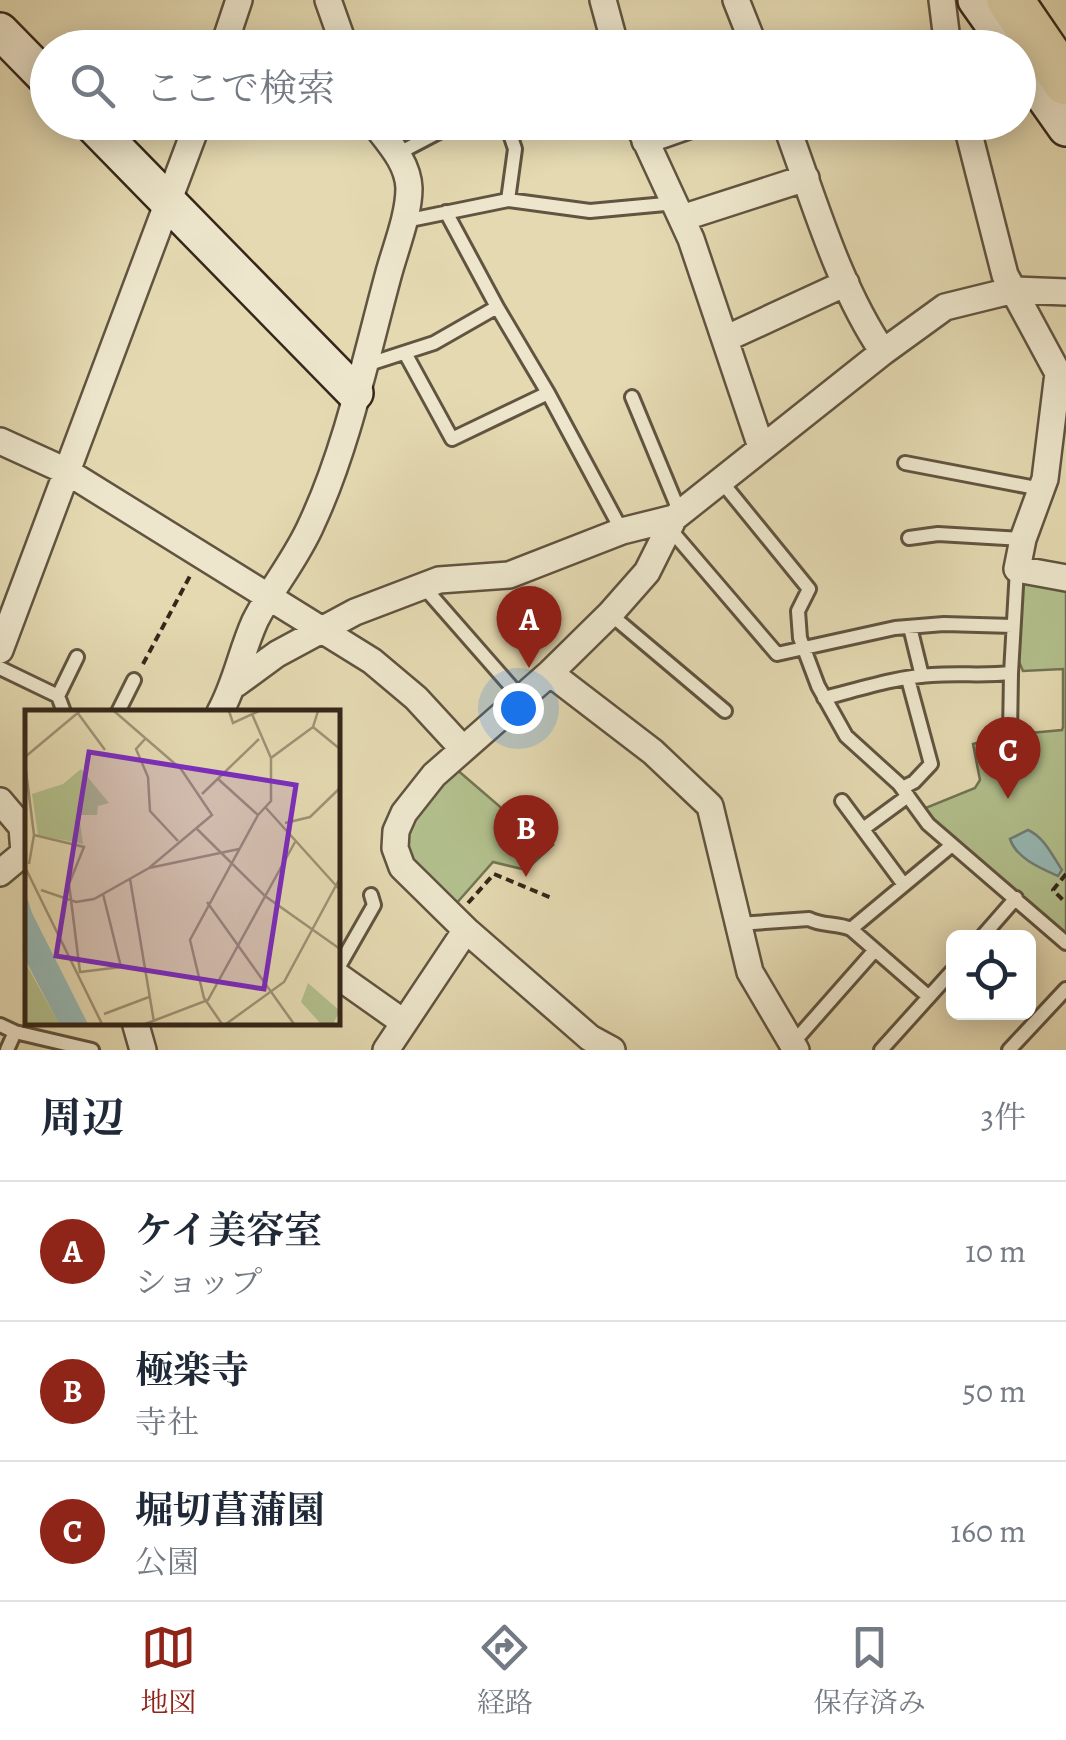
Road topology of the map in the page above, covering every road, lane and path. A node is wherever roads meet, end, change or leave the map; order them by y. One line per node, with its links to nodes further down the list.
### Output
1 (239, 0): 10 (street)
2 (328, 0): 11 (street)
3 (602, 0): 12 (street)
4 (736, 0): 13 (street)
5 (942, 0): 14 (street)
6 (976, 0): 15 (street)
7 (1010, 0): 16 (highway)
8 (1048, 0): 9 (highway)
9 (1066, 27)
10 (229, 30)
11 (339, 30)
12 (611, 30)
13 (748, 30)
14 (946, 30)
15 (997, 30)
16 (1030, 30)
17 (0, 31): 19 (street)
18 (1036, 38): 20 (highway)
19 (30, 62)
20 (1066, 82)
21 (1036, 86): 22 (street)
22 (1066, 128)
23 (108, 140): 34 (street)
24 (192, 140): 34 (street)
25 (386, 140): 31 (street)
26 (424, 140): 31 (lane)
27 (512, 140): 33 (lane)
28 (645, 140): 35 (street)
29 (792, 140): 32 (street)
30 (970, 140): 39 (street)
31 (397, 154): 37 (street)
32 (806, 178): 35 (street); 38 (street)
33 (508, 200): 35 (lane); 36 (lane)
34 (170, 204): 45 (street); 51 (street)
35 (679, 211): 42 (street)
36 (446, 212): 37 (lane); 41 (lane)
37 (402, 221): 45 (street)
38 (846, 283): 42 (street); 43 (street)
39 (1014, 290): 40 (street); 43 (street); 53 (street)
40 (1066, 292)
41 (497, 307): 44 (lane); 46 (lane)
42 (724, 339): 49 (street)
43 (883, 352): 49 (street)
44 (406, 353): 45 (lane); 46 (lane)
45 (359, 380): 62 (street)
46 (548, 392): 55 (lane)
47 (632, 396): 54 (lane)
48 (0, 441): 51 (street)
49 (761, 447): 52 (street)
50 (905, 462): 53 (lane)
51 (66, 471): 58 (street); 68 (street)
52 (721, 480): 54 (street); 67 (lane)
53 (1041, 489): 57 (street)
54 (675, 520): 55 (street); 63 (street); 67 (lane)
55 (622, 531): 61 (street)
56 (909, 538): 57 (lane)
57 (1023, 539): 59 (street)
58 (202, 554): 62 (street); 74 (path)
59 (1017, 568): 60 (street); 64 (lane)
60 (1066, 578)
61 (423, 586): 66 (street); 77 (lane)
62 (268, 594): 66 (street); 75 (street)
63 (610, 614): 72 (street); 82 (lane)
64 (1013, 626): 65 (lane); 71 (lane)
65 (910, 627): 67 (lane); 73 (lane)
66 (322, 629): 75 (street); 84 (street)
67 (803, 648): 78 (lane)
68 (0, 650)
69 (77, 657): 76 (lane)
70 (0, 668): 76 (lane)
71 (1012, 673): 73 (lane); 83 (lane)
72 (550, 674): 77 (street); 100 (street)
73 (915, 677): 78 (lane); 85 (lane)
74 (134, 680): 80 (lane)
75 (236, 684): 81 (street)
76 (58, 696): 79 (lane)
77 (521, 698): 84 (street)
78 (824, 698): 85 (lane)
79 (63, 710)
80 (119, 710)
81 (221, 710)
82 (725, 711)
83 (1010, 735)
84 (464, 749): 99 (street)
85 (905, 792): 88 (lane); 89 (lane)
86 (0, 800): 90 (street)
87 (842, 802): 88 (lane)
88 (863, 830): 94 (lane)
89 (952, 844): 94 (lane); 96 (lane)
90 (25, 847)
91 (25, 855): 92 (street)
92 (0, 873)
93 (1066, 874): 98 (path)
94 (904, 885): 101 (lane)
95 (371, 895): 105 (lane)
96 (1016, 898): 102 (lane); 103 (lane)
97 (554, 899): 99 (path)
98 (1066, 903)
99 (460, 924): 110 (street); 119 (street)
100 (738, 924): 101 (lane); 114 (street)
101 (851, 929): 104 (lane)
102 (988, 930)
103 (1066, 943)
104 (875, 950): 109 (lane); 114 (lane)
105 (340, 964)
106 (340, 977): 110 (street)
107 (946, 978): 109 (lane)
108 (1066, 989): 121 (lane)
109 (928, 997): 120 (lane)
110 (403, 1022): 118 (street)
111 (0, 1025): 113 (lane)
112 (136, 1025): 117 (street)
113 (15, 1032): 115 (lane); 116 (lane)
114 (794, 1047)
115 (8, 1050)
116 (92, 1050)
117 (142, 1050)
118 (386, 1050)
119 (612, 1050)
120 (881, 1050)
121 (1009, 1050)

